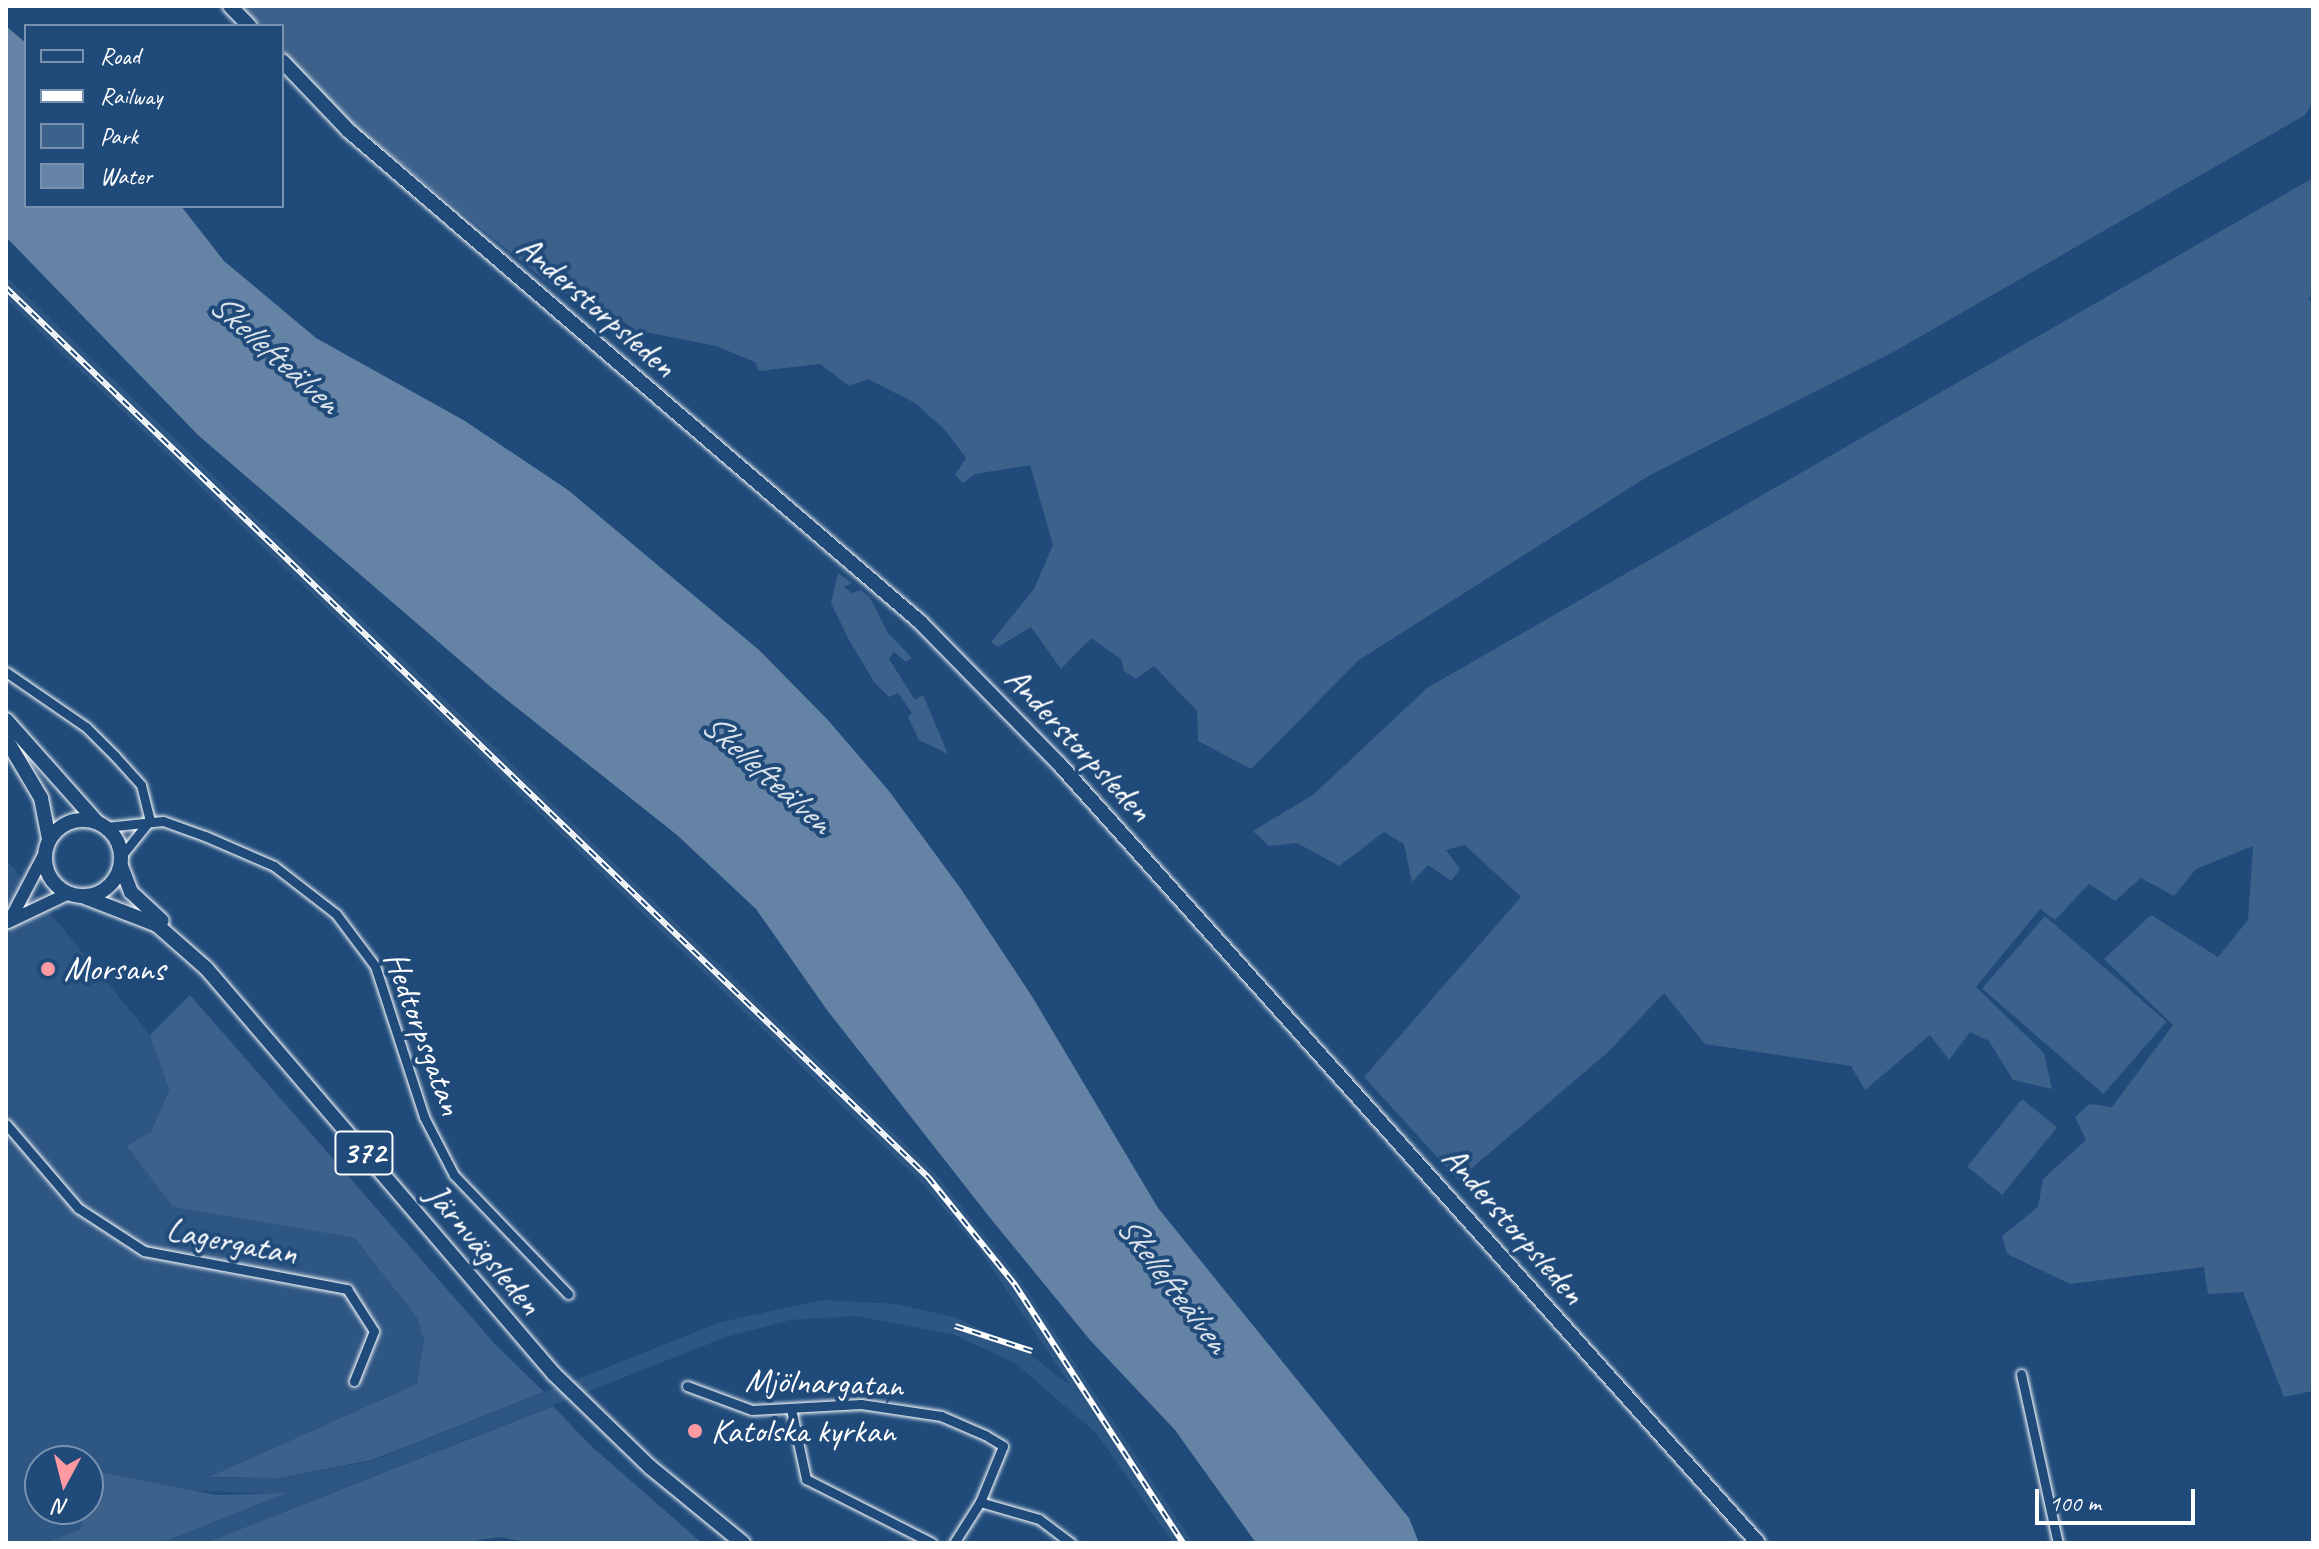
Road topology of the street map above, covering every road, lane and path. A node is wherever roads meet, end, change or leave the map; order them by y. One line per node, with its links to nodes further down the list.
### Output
1 (230, 6): 2 (main road)
2 (247, 24)
3 (284, 63): 25 (main road, Anderstorpsleden)
4 (6, 672): 7 (street)
5 (6, 720): 8 (main road)
6 (6, 739): 9 (main road)
7 (150, 820): 8 (street); 10 (street); 15 (street, Hedtorpsgatan)
8 (102, 825): 9 (main road); 10 (main road)
9 (48, 845): 11 (main road); 12 (street)
10 (121, 860): 11 (main road); 13 (main road, Järnvägsleden)
11 (75, 895): 12 (street); 13 (main road, Järnvägsleden)
12 (8, 922)
13 (172, 935): 21 (main road, Järnvägsleden / 372)
14 (6, 1124): 17 (street, Lagergatan)
15 (568, 1294)
16 (2021, 1374): 26 (street)
17 (354, 1381)
18 (687, 1386): 19 (street, Mjölnargatan)
19 (791, 1409): 20 (street, Mjölnargatan); 22 (street)
20 (980, 1502): 23 (street); 24 (street)
21 (743, 1543)
22 (932, 1543)
23 (954, 1543)
24 (1071, 1543)
25 (1758, 1543)
26 (2058, 1543)

